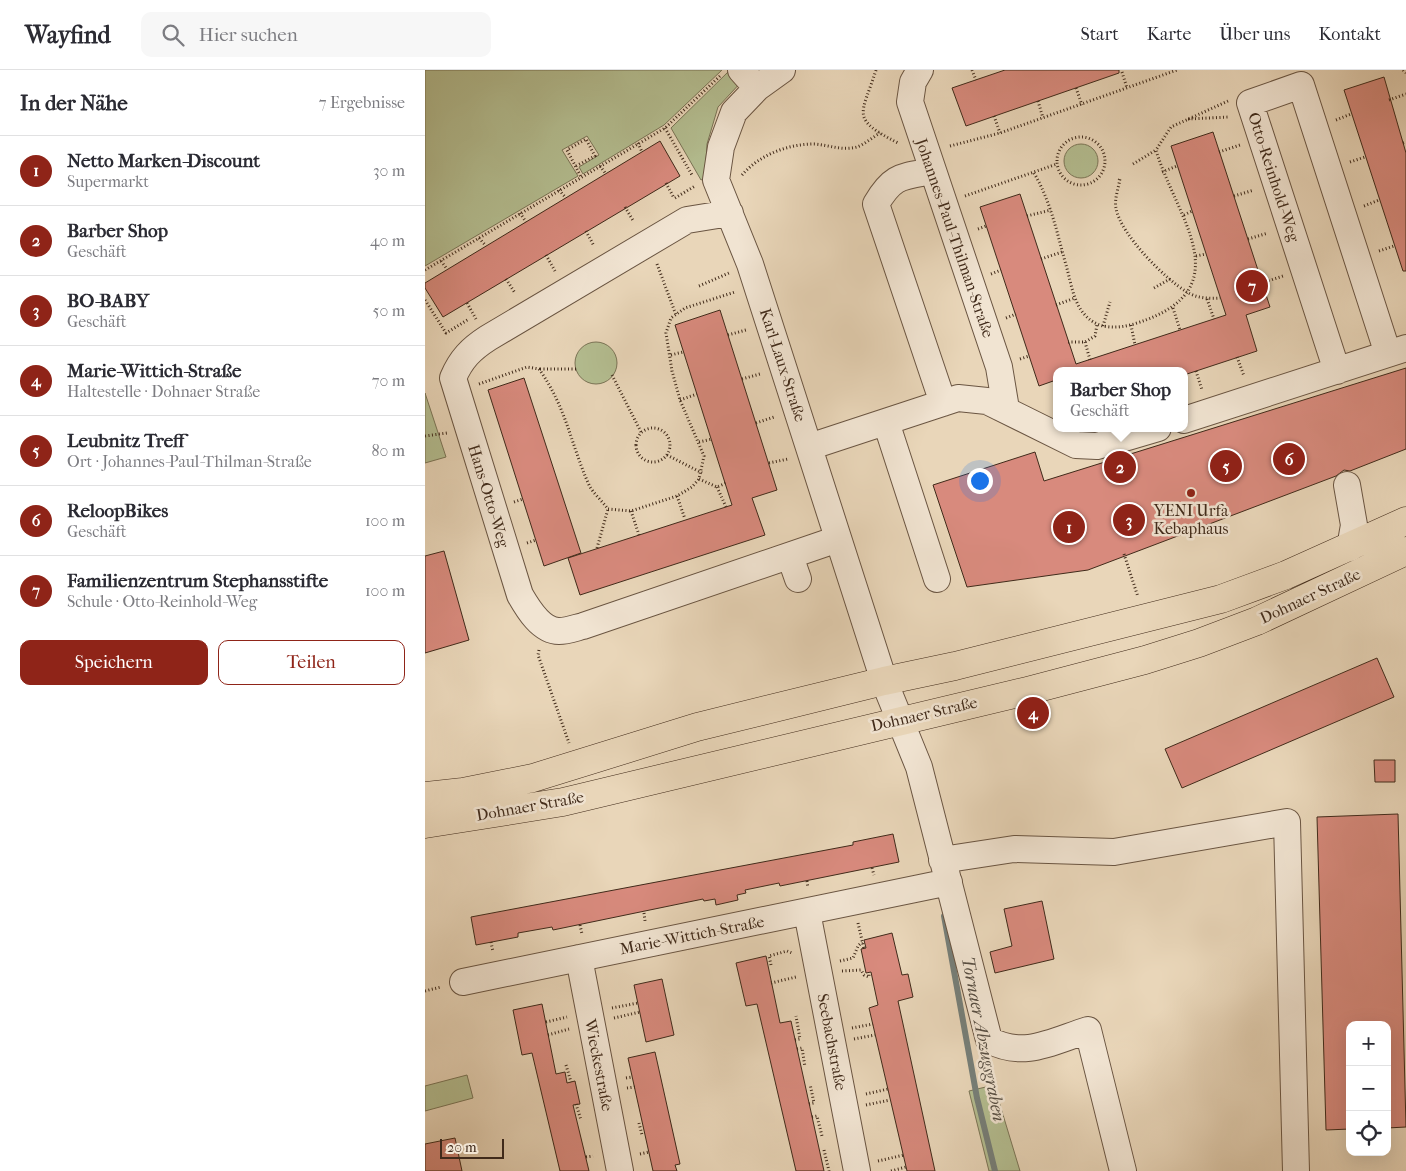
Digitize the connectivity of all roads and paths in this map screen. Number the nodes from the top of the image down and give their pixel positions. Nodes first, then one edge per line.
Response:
1 (726, 70) edge
2 (781, 70) edge
3 (876, 70) edge
4 (920, 70) edge
5 (972, 70) edge
6 (1177, 70) edge
7 (1403, 70) edge
8 (1170, 71) edge
9 (1122, 72) dead end
10 (1406, 73) edge
11 (749, 79) edge
12 (976, 80) dead end
13 (1076, 88) dead end
14 (1127, 88) junction
15 (1406, 94) edge
16 (1389, 100) dead end
17 (1038, 101) dead end
18 (1082, 104) junction
19 (1252, 109) junction
20 (994, 116) dead end
21 (1043, 118) junction
22 (1185, 119) junction
23 (665, 128) junction
24 (880, 132) junction
25 (1000, 133) junction
26 (638, 143) junction
27 (955, 144) dead end
28 (901, 145) dead end
29 (1156, 150) junction
30 (642, 152) dead end
31 (1057, 164) junction
32 (1133, 164) dead end
33 (576, 166) junction
34 (600, 166) junction
35 (1177, 166) dead end
36 (933, 171) junction
37 (1162, 172) junction
38 (1034, 173) junction
39 (605, 174) dead end
40 (581, 177) junction
41 (1119, 180) dead end
42 (666, 183) dead end
43 (559, 190) junction
44 (717, 193) junction
45 (566, 198) dead end
46 (674, 198) junction
47 (666, 203) dead end
48 (943, 203) junction
49 (625, 207) dead end
50 (1051, 210) junction
51 (1192, 211) dead end
52 (520, 213) junction
53 (1184, 215) junction
54 (1027, 216) dead end
55 (642, 217) dead end
56 (526, 222) dead end
57 (634, 222) junction
58 (626, 226) dead end
59 (586, 231) dead end
60 (479, 238) junction
61 (602, 241) dead end
62 (486, 246) dead end
63 (594, 246) junction
64 (586, 250) dead end
65 (1063, 252) junction
66 (1206, 254) dead end
67 (1197, 256) junction
68 (1041, 259) dead end
69 (441, 261) junction
70 (562, 264) dead end
71 (425, 270) edge
72 (447, 270) dead end
73 (546, 274) dead end
74 (753, 275) junction
75 (662, 277) dead end
76 (506, 279) dead end
77 (1171, 279) junction
78 (699, 286) dead end
79 (523, 288) dead end
80 (1154, 288) dead end
81 (515, 293) junction
82 (1187, 293) junction
83 (507, 298) dead end
84 (1075, 298) junction
85 (1220, 298) dead end
86 (1207, 299) junction
87 (425, 300) edge
88 (1110, 302) dead end
89 (1056, 305) dead end
90 (1173, 308) junction
91 (483, 312) dead end
92 (1015, 314) dead end
93 (676, 315) junction
94 (1005, 318) dead end
95 (1214, 319) dead end
96 (1097, 325) junction
97 (1103, 326) junction
98 (1131, 326) junction
99 (1180, 330) dead end
100 (1068, 342) dead end
101 (1085, 342) junction
102 (1135, 344) dead end
103 (1397, 351) edge
104 (683, 352) dead end
105 (671, 355) junction
106 (1029, 356) dead end
107 (1237, 357) dead end
108 (1021, 359) dead end
109 (1090, 360) dead end
110 (539, 369) junction
111 (576, 369) dead end
112 (1196, 371) dead end
113 (1337, 371) junction
114 (1243, 373) dead end
115 (613, 375) dead end
116 (476, 385) dead end
117 (1202, 389) dead end
118 (697, 394) dead end
119 (680, 400) junction
120 (943, 403) junction
121 (1006, 408) junction
122 (769, 418) dead end
123 (1188, 419) edge
124 (886, 422) junction
125 (756, 423) dead end
126 (641, 432) junction
127 (1144, 432) edge
128 (711, 439) dead end
129 (699, 442) junction
130 (800, 453) junction
131 (667, 455) junction
132 (769, 463) dead end
133 (702, 473) junction
134 (699, 479) junction
135 (726, 483) dead end
136 (1347, 485) dead end
137 (717, 487) junction
138 (677, 496) junction
139 (726, 507) dead end
140 (608, 509) junction
141 (631, 511) junction
142 (685, 519) dead end
143 (1406, 521) edge
144 (639, 535) dead end
145 (839, 539) junction
146 (597, 548) dead end
147 (1350, 548) junction
148 (1406, 551) edge
149 (1124, 554) dead end
150 (937, 579) dead end
151 (1144, 617) junction
152 (542, 624) junction
153 (884, 681) junction
154 (900, 720) junction
155 (578, 763) junction
156 (425, 796) edge
157 (425, 824) edge
158 (946, 871) junction
159 (807, 912) junction
160 (862, 942) dead end
161 (579, 958) junction
162 (771, 965) dead end
163 (817, 966) junction
164 (869, 973) dead end
165 (463, 982) dead end
166 (796, 1016) dead end
167 (795, 1040) dead end
168 (797, 1049) dead end
169 (566, 1065) dead end
170 (805, 1067) dead end
171 (571, 1082) dead end
172 (810, 1084) dead end
173 (576, 1104) dead end
174 (809, 1104) dead end
175 (812, 1117) dead end
176 (581, 1120) dead end
177 (639, 1123) dead end
178 (642, 1135) dead end
179 (822, 1136) dead end
180 (824, 1150) dead end
181 (906, 1167) dead end
182 (620, 1171) edge
183 (829, 1171) edge
184 (857, 1171) edge
185 (891, 1171) edge
186 (1123, 1171) edge
187 (1296, 1171) edge

1 - 23 path
2 - 11 street, Karl-Laux-Straße
3 - 24 path
4 - 36 street, Johannes-Paul-Thilman-Straße
5 - 12 path
6 - 8 path
7 - 10 path
8 - 14 path
9 - 14 path
11 - 44 street, Karl-Laux-Straße
13 - 18 path
14 - 18 path
15 - 16 path
17 - 21 path
18 - 21 path
19 - 22 path
19 - 22 path
19 - 103 street, Otto-Reinhold-Weg
19 - 113 street, Otto-Reinhold-Weg
20 - 25 path
21 - 25 path
22 - 29 path
23 - 26 path
23 - 44 path
24 - 28 path
24 - 44 path
25 - 27 path
26 - 30 path
26 - 34 path
29 - 32 path
29 - 37 path
31 - 31 path
31 - 38 path
33 - 33 path
33 - 40 path
34 - 39 path
34 - 40 path
35 - 37 path
36 - 48 street, Johannes-Paul-Thilman-Straße
36 - 120 street
37 - 53 path
38 - 48 path
38 - 50 path
40 - 43 path
41 - 77 path
42 - 46 path
43 - 45 path
43 - 52 path
44 - 46 path
44 - 74 street, Karl-Laux-Straße
44 - 152 street, Hans-Otto-Weg
46 - 47 path
48 - 121 street, Johannes-Paul-Thilman-Straße
49 - 57 path
50 - 54 path
50 - 65 path
51 - 53 path
52 - 56 path
52 - 60 path
53 - 67 path
55 - 57 path
57 - 58 path
59 - 63 path
60 - 62 path
60 - 69 path
61 - 63 path
63 - 64 path
65 - 68 path
65 - 84 path
66 - 67 path
67 - 82 path
69 - 71 path
69 - 72 path
70 - 73 path
74 - 78 path
74 - 93 path
74 - 130 street, Karl-Laux-Straße
75 - 93 path
76 - 81 path
77 - 80 path
77 - 82 path
79 - 81 path
81 - 83 path
82 - 86 path
82 - 90 path
84 - 89 path
84 - 96 path
85 - 86 path
86 - 95 path
87 - 91 path
88 - 97 path
90 - 98 path
90 - 99 path
92 - 94 path
93 - 105 path
96 - 97 path
96 - 101 path
97 - 98 path
98 - 102 path
100 - 101 path
101 - 109 path
103 - 113 street
104 - 105 path
105 - 119 path
106 - 108 path
107 - 114 path
110 - 111 path
110 - 116 path
110 - 140 path
112 - 117 path
113 - 123 street
115 - 126 path
118 - 119 path
119 - 129 path
120 - 121 street
120 - 124 street
121 - 127 street
122 - 125 path
124 - 130 street
124 - 150 street
126 - 131 path
126 - 131 path
128 - 129 path
129 - 133 path
130 - 132 path
130 - 145 street, Karl-Laux-Straße
131 - 133 path
133 - 134 path
134 - 137 path
134 - 138 path
135 - 137 path
136 - 147 street
137 - 139 path
138 - 141 path
138 - 142 path
140 - 141 path
140 - 146 path
141 - 144 path
143 - 147 main road, Dohnaer Straße
145 - 152 street
145 - 153 street, Karl-Laux-Straße
147 - 151 main road, Dohnaer Straße
148 - 154 main road, Dohnaer Straße
149 - 151 path
151 - 153 main road, Dohnaer Straße
152 - 155 path
153 - 154 street
153 - 155 main road, Dohnaer Straße
154 - 157 main road, Dohnaer Straße
154 - 158 street
155 - 156 main road, Dohnaer Straße
158 - 159 street, Marie-Wittich-Straße
158 - 186 street
158 - 187 street, Marie-Wittich-Straße
159 - 161 street, Marie-Wittich-Straße
159 - 163 street, Seebachstraße
160 - 163 path
161 - 165 street, Marie-Wittich-Straße
161 - 182 street, Wieckestraße
162 - 163 path
163 - 164 path
163 - 184 street, Seebachstraße
166 - 167 path
168 - 170 path
169 - 171 path
172 - 174 path
173 - 176 path
175 - 179 path
177 - 178 path
180 - 183 path
181 - 185 path

